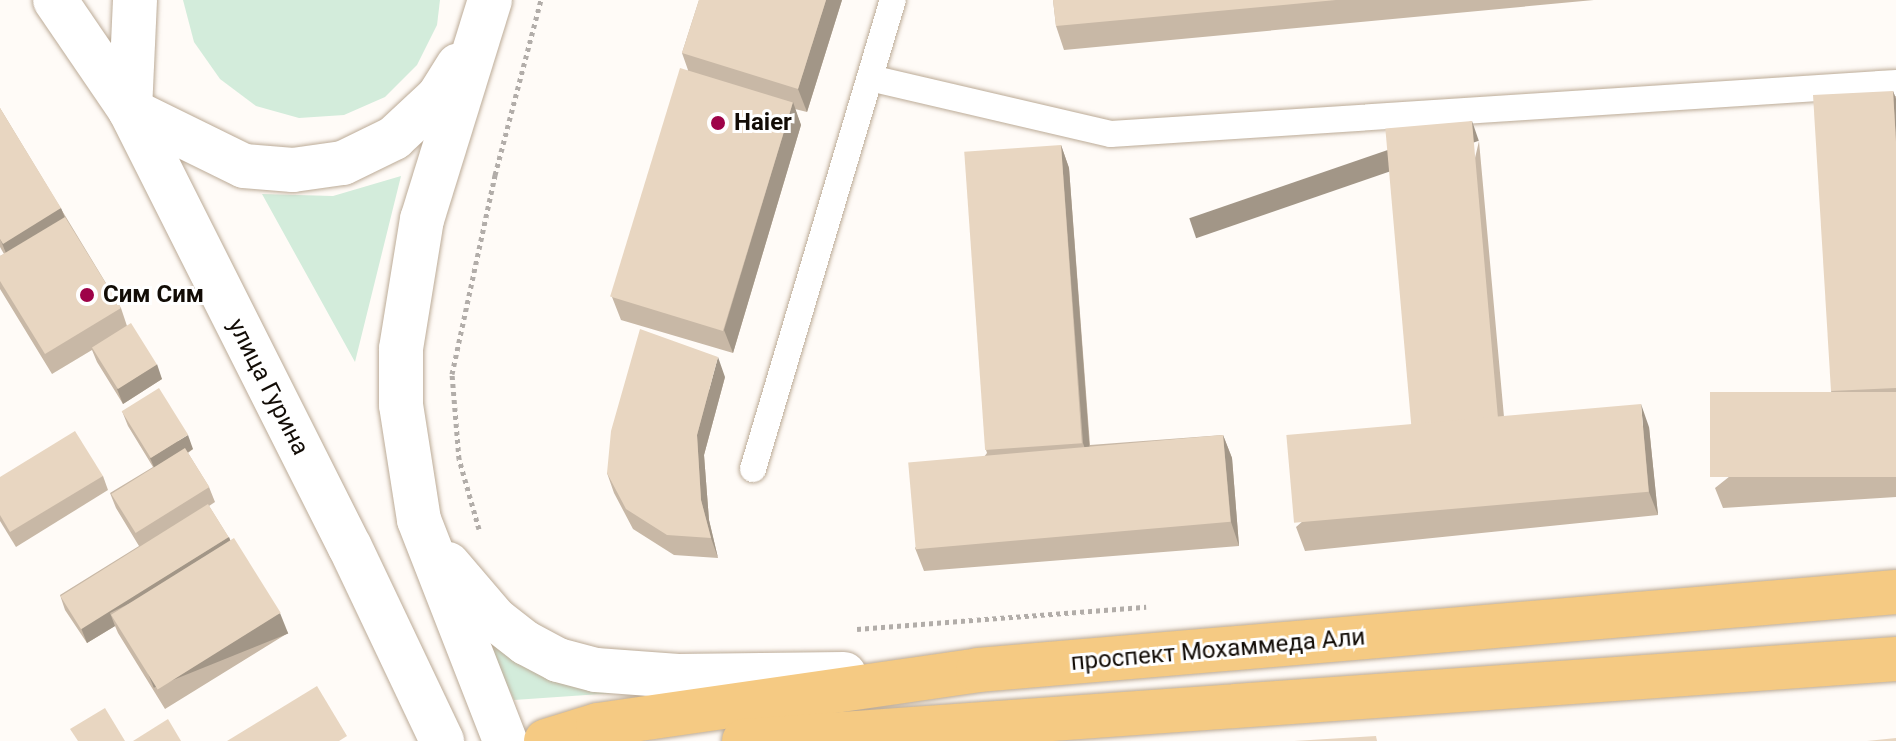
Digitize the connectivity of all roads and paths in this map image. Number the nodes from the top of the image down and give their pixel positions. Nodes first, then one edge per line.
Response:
1 (55, 0) edge
2 (135, 0) edge
3 (541, 0) edge
4 (893, 0) edge
5 (483, 11) edge
6 (870, 78) junction
7 (1896, 83) edge
8 (130, 110) junction
9 (753, 469) dead end
10 (419, 520) junction
11 (486, 543) dead end
12 (1896, 592) edge
13 (1156, 606) dead end
14 (841, 630) dead end
15 (1896, 659) edge
16 (978, 670) junction
17 (442, 741) edge
18 (505, 741) edge
19 (546, 741) edge
20 (744, 741) edge

1 - 8 main road, улица Гурина
2 - 8 main road
3 - 11 path
4 - 6 lane
5 - 8 main road
5 - 10 main road
6 - 7 lane
6 - 9 lane
8 - 17 main road, улица Гурина
10 - 16 main road
10 - 18 main road
12 - 16 main road, проспект Мохаммеда Али
13 - 14 path
15 - 20 main road
16 - 19 main road, проспект Мохаммеда Али

